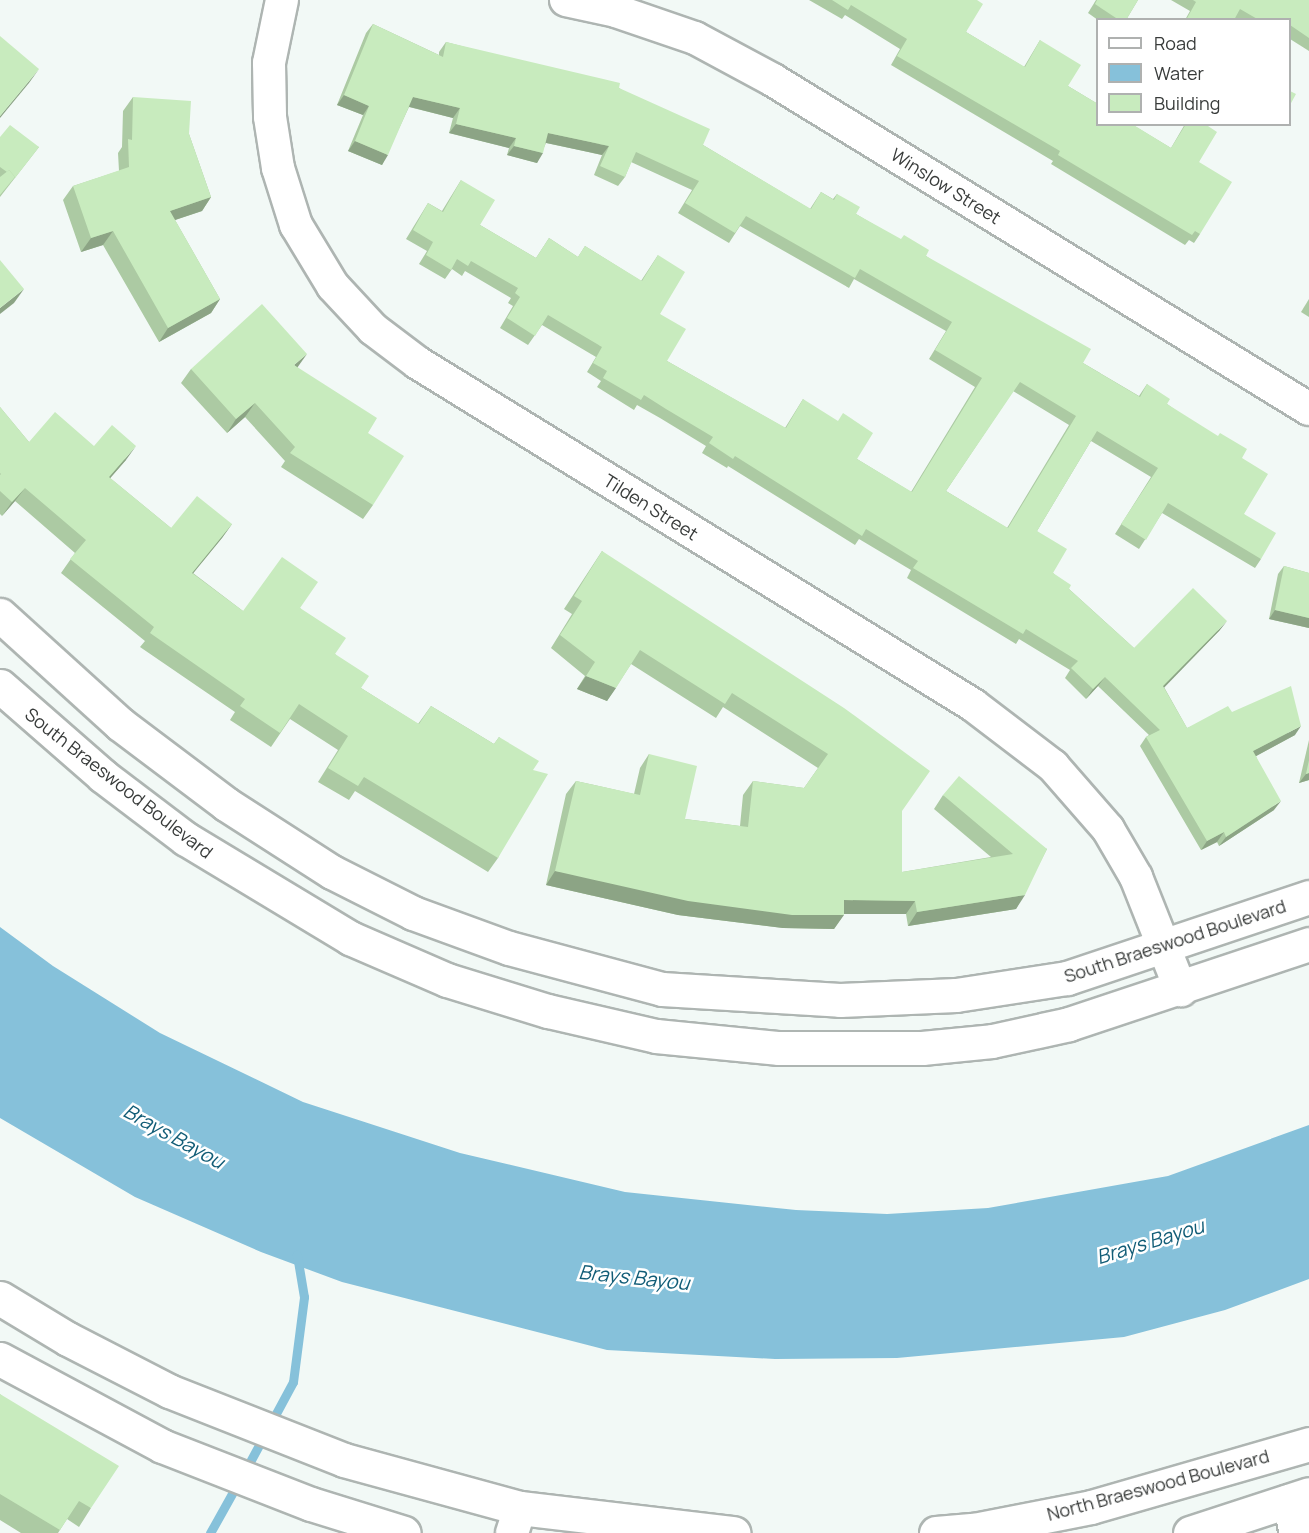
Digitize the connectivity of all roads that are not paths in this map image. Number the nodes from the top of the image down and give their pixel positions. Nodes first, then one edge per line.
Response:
1 (282, 0) edge
2 (566, 0) edge
3 (1309, 409) edge
4 (0, 615) edge
5 (0, 686) edge
6 (1309, 897) edge
7 (1162, 945) junction
8 (1308, 945) edge
9 (1181, 990) junction
10 (0, 1298) edge
11 (0, 1359) edge
12 (1307, 1437) edge
13 (1299, 1498) edge
14 (516, 1520) edge
15 (404, 1533) edge
16 (734, 1533) edge
17 (936, 1533) edge
18 (1190, 1533) edge
19 (1267, 1533) edge
20 (1296, 1533) edge

1 - 7 street, Tilden Street
2 - 3 street, Winslow Street
4 - 7 main road, South Braeswood Boulevard
5 - 9 main road, South Braeswood Boulevard
6 - 7 main road, South Braeswood Boulevard
7 - 9 street, Tilden Street
8 - 9 main road, South Braeswood Boulevard
10 - 14 main road
11 - 15 main road
12 - 13 main road
12 - 17 main road, North Braeswood Boulevard
13 - 18 main road
13 - 19 main road
13 - 20 main road
14 - 16 main road

